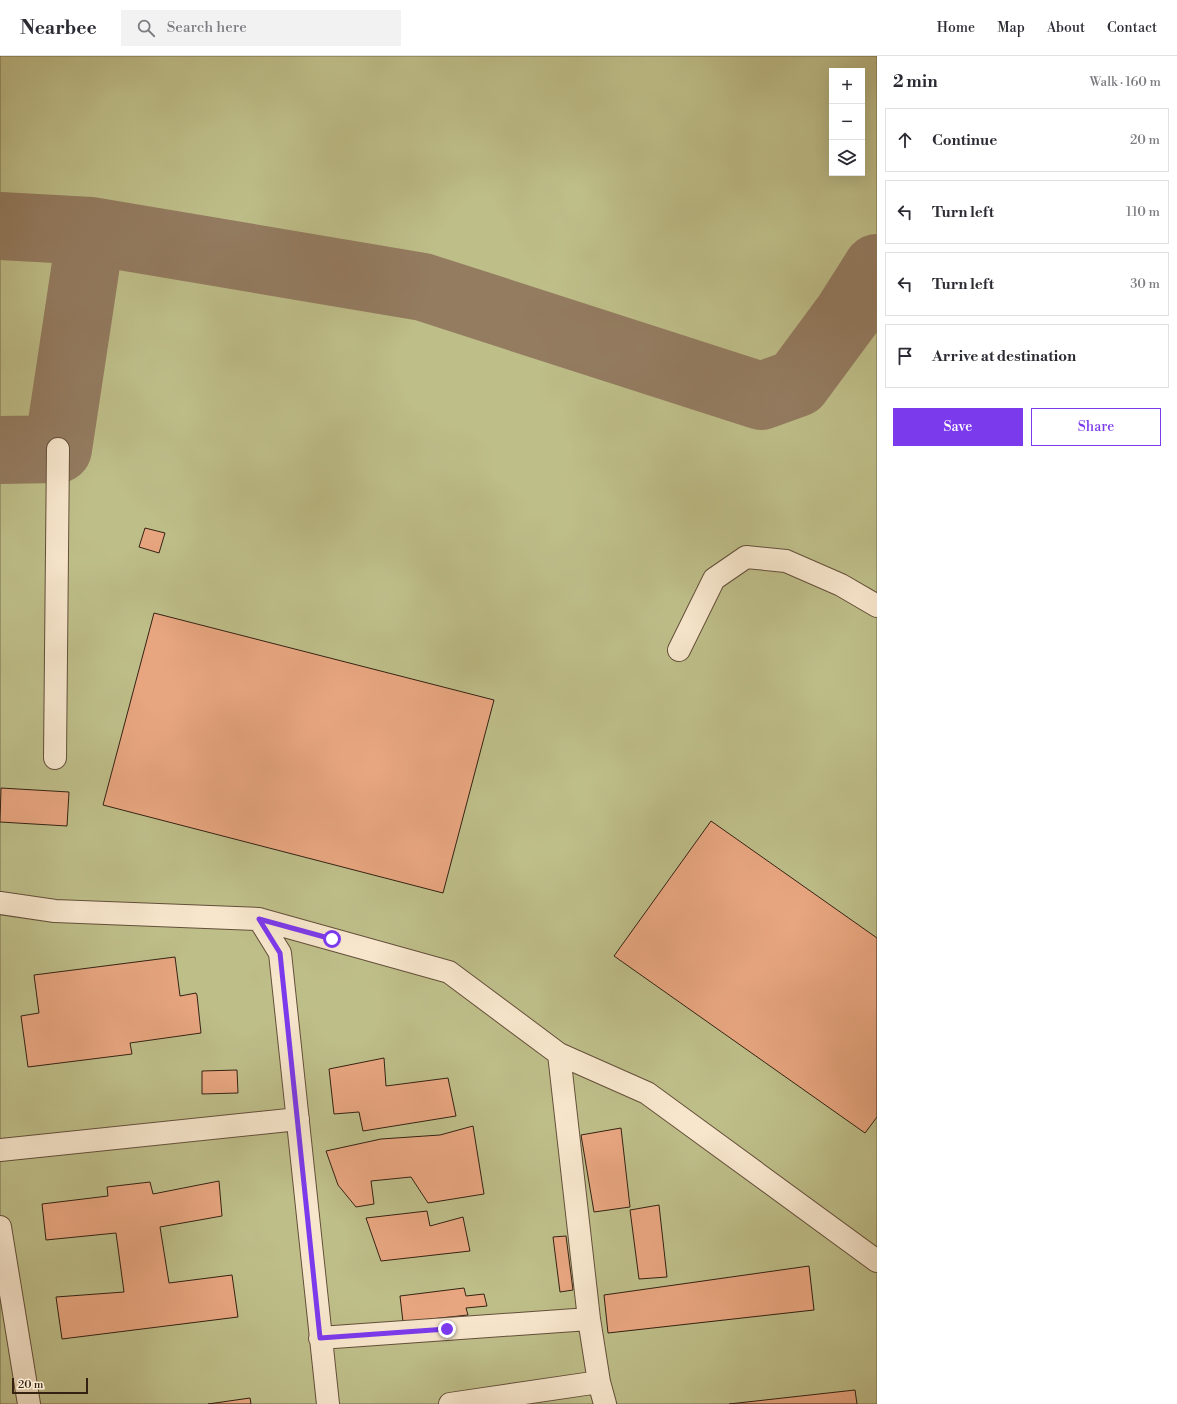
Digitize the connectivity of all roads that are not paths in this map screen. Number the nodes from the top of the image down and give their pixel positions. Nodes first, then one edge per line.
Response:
1 (58, 450) dead end
2 (877, 606) edge
3 (679, 650) dead end
4 (55, 758) dead end
5 (0, 903) edge
6 (259, 919) junction
7 (559, 1054) junction
8 (298, 1119) junction
9 (0, 1150) edge
10 (0, 1228) edge
11 (877, 1261) edge
12 (589, 1319) junction
13 (320, 1338) junction
14 (599, 1382) junction
15 (29, 1404) edge
16 (328, 1404) edge
17 (450, 1404) edge
18 (605, 1404) edge

1 - 4 street
2 - 3 street
5 - 6 street
6 - 7 street
6 - 8 street
7 - 11 street
7 - 12 street
8 - 9 street
8 - 13 street
10 - 15 street
12 - 13 street
12 - 14 street
13 - 16 street
14 - 17 street
14 - 18 street

